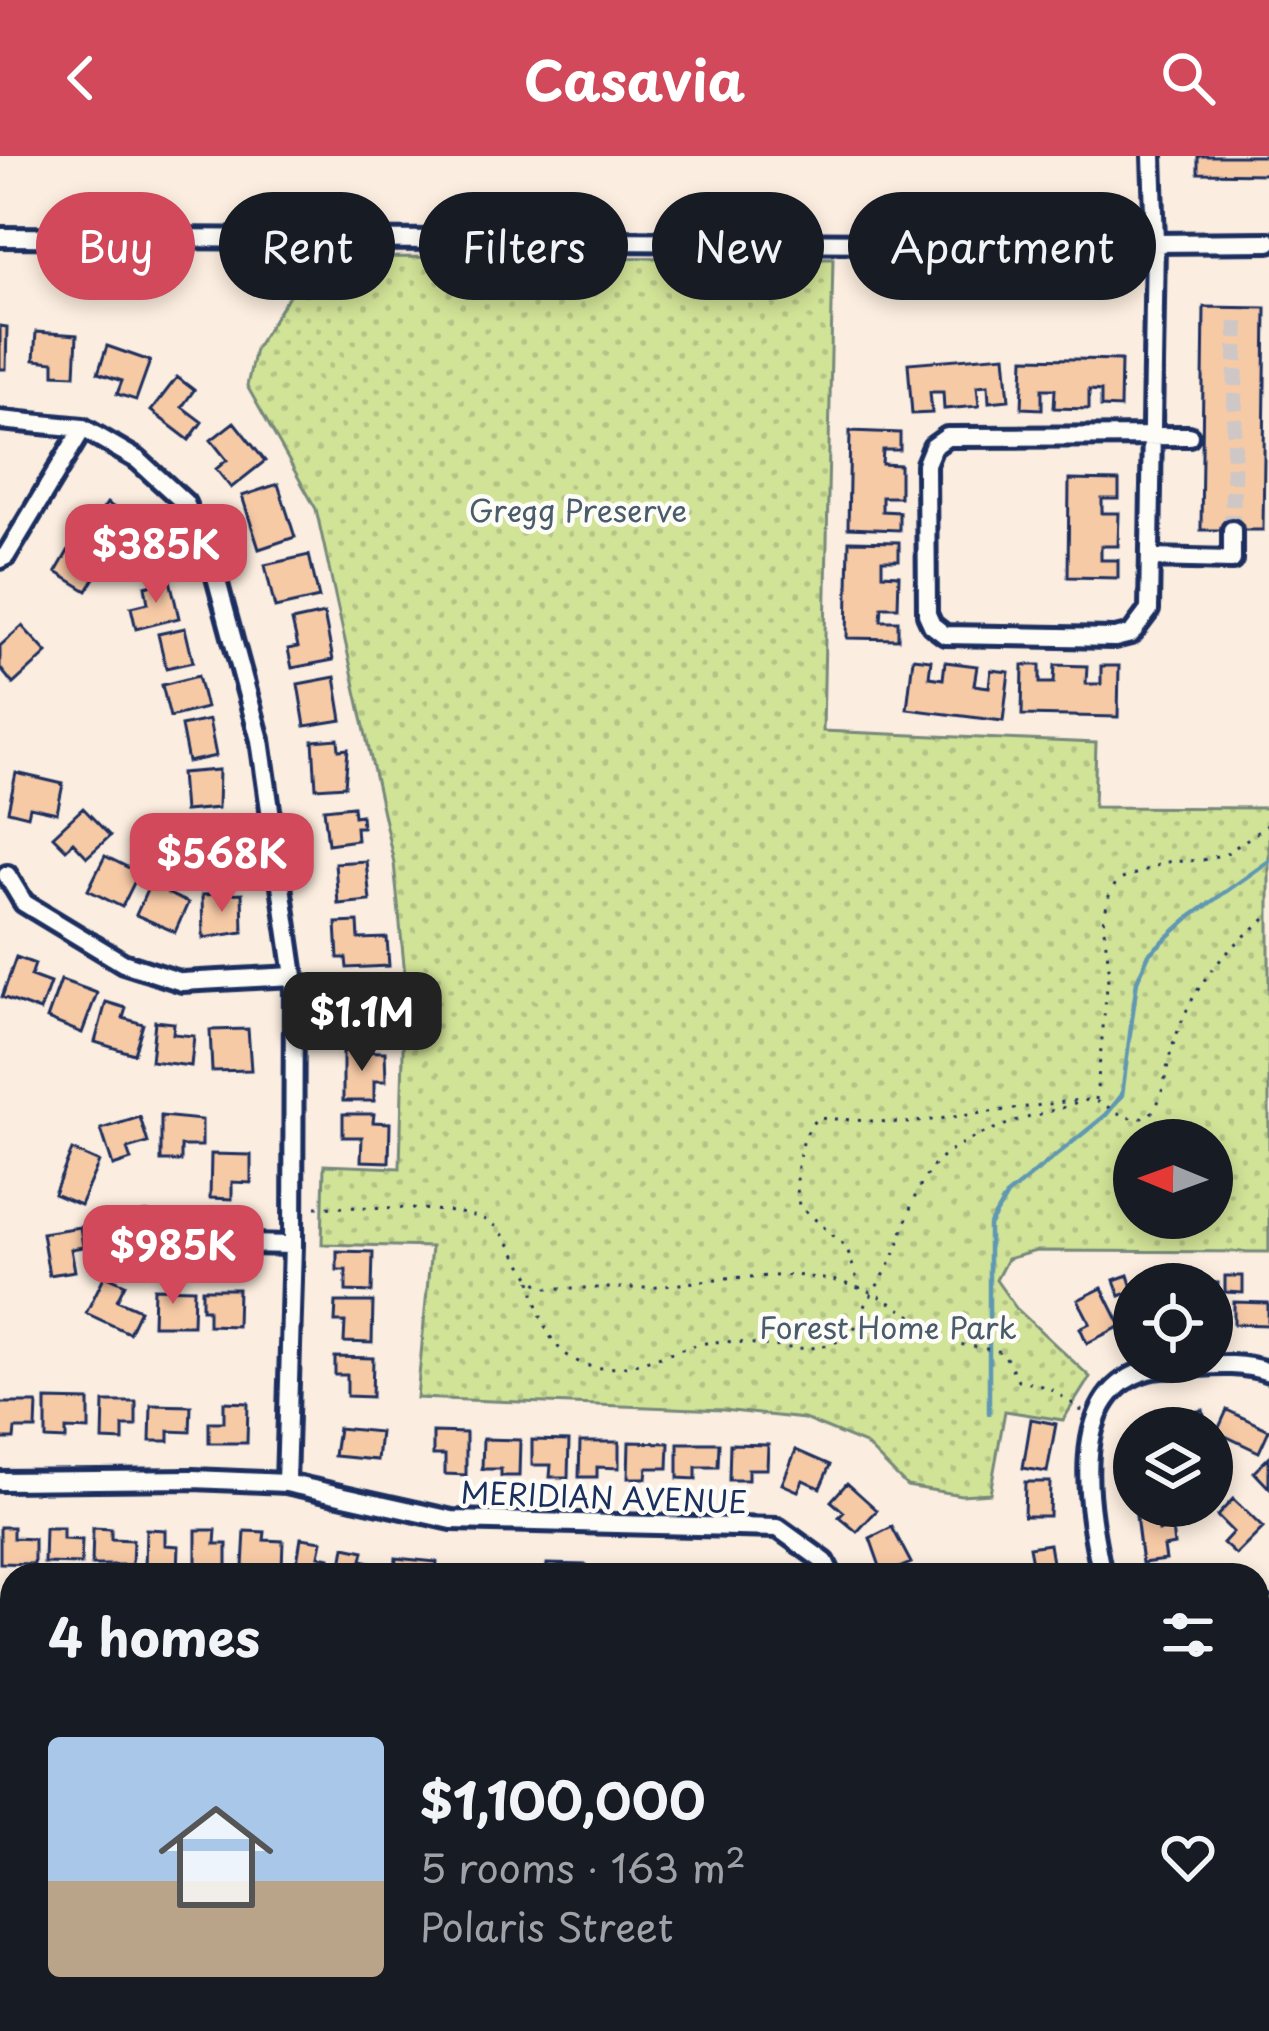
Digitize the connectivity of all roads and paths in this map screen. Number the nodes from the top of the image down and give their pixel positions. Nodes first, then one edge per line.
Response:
1 (1152, 156) edge
2 (1153, 192) edge
3 (0, 237) edge
4 (1156, 242) edge
5 (1269, 242) edge
6 (848, 243) edge
7 (1154, 300) edge
8 (0, 420) edge
9 (83, 428) junction
10 (1189, 436) dead end
11 (1152, 437) junction
12 (1232, 530) tunnel mouth
13 (1150, 558) junction
14 (0, 559) edge
15 (1269, 824) edge
16 (7, 875) dead end
17 (1269, 916) edge
18 (294, 976) junction
19 (1087, 1100) junction
20 (1096, 1100) junction
21 (316, 1207) dead end
22 (146, 1224) dead end
23 (293, 1245) junction
24 (531, 1280) junction
25 (860, 1288) junction
26 (874, 1293) junction
27 (1269, 1372) edge
28 (1078, 1429) dead end
29 (0, 1481) edge
30 (286, 1483) junction
31 (825, 1563) edge
32 (1099, 1563) edge

1 - 2 street
3 - 6 street
4 - 5 street
7 - 11 street
8 - 9 street
9 - 14 street
9 - 18 street
10 - 11 street
11 - 13 street
11 - 13 street
12 - 13 street
15 - 20 path
16 - 18 street
17 - 20 path
18 - 23 street
19 - 20 path
19 - 25 path
19 - 26 path
21 - 24 path
22 - 23 street
23 - 30 street
24 - 25 path
24 - 26 path
25 - 26 path
26 - 28 path
27 - 32 street
29 - 30 street, MERIDIAN AVENUE
30 - 31 street, MERIDIAN AVENUE

